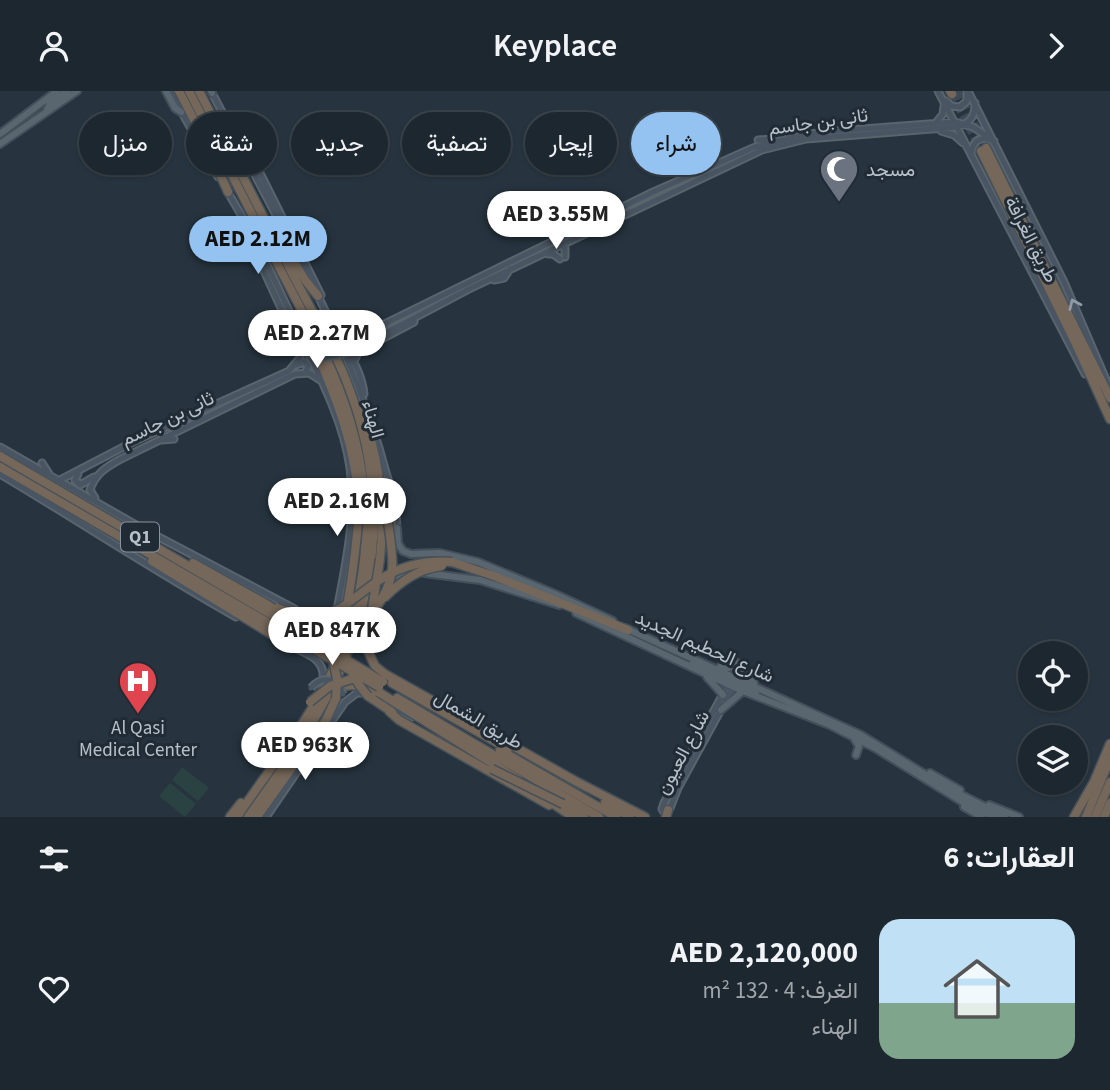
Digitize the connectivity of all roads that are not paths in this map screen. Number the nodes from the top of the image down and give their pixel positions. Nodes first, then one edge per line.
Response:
1 (57, 91) edge
2 (67, 91) edge
3 (77, 91) edge
4 (168, 91) edge
5 (179, 91) edge
6 (189, 91) edge
7 (199, 91) edge
8 (967, 91) edge
9 (211, 92) edge
10 (939, 92) edge
11 (975, 103) junction
12 (47, 111) junction
13 (181, 112) joint
14 (222, 112) edge
15 (967, 124) junction
16 (956, 125) junction
17 (935, 127) junction
18 (0, 132) edge
19 (758, 140) dead end
20 (776, 141) junction
21 (994, 141) junction
22 (0, 144) edge
23 (984, 149) tunnel mouth
24 (762, 150) junction
25 (969, 152) junction
26 (753, 157) dead end
27 (721, 162) edge
28 (255, 175) edge
29 (261, 175) edge
30 (690, 175) edge
31 (228, 192) junction
32 (635, 200) junction
33 (591, 226) junction
34 (270, 228) junction
35 (567, 243) junction
36 (258, 247) junction
37 (540, 247) junction
38 (555, 249) junction
39 (536, 258) junction
40 (505, 260) dead end
41 (516, 263) junction
42 (492, 267) dead end
43 (489, 274) junction
44 (318, 296) junction
45 (306, 320) junction
46 (340, 336) junction
47 (354, 339) junction
48 (305, 345) junction
49 (360, 348) junction
50 (354, 361) junction
51 (295, 365) junction
52 (305, 373) junction
53 (345, 379) junction
54 (323, 382) junction
55 (1110, 389) edge
56 (255, 392) junction
57 (1106, 399) edge
58 (251, 400) dead end
59 (364, 401) junction
60 (1110, 419) edge
61 (174, 439) dead end
62 (159, 440) junction
63 (0, 447) edge
64 (17, 450) dead end
65 (4, 454) edge
66 (96, 462) junction
67 (43, 463) dead end
68 (0, 467) edge
69 (0, 474) edge
70 (98, 474) junction
71 (50, 477) junction
72 (58, 481) junction
73 (381, 486) junction
74 (393, 495) junction
75 (355, 498) junction
76 (62, 502) junction
77 (101, 504) junction
78 (397, 528) junction
79 (135, 551) junction
80 (165, 551) junction
81 (411, 554) junction
82 (452, 564) junction
83 (159, 572) junction
84 (417, 573) junction
85 (229, 574) junction
86 (388, 577) junction
87 (362, 596) junction
88 (339, 603) junction
89 (559, 605) junction
90 (378, 606) junction
91 (272, 607) junction
92 (277, 622) junction
93 (628, 630) junction
94 (310, 655) junction
95 (673, 657) junction
96 (342, 659) junction
97 (707, 665) junction
98 (700, 672) junction
99 (385, 681) junction
100 (733, 681) junction
101 (311, 688) dead end
102 (764, 690) junction
103 (743, 691) junction
104 (723, 695) junction
105 (339, 696) junction
106 (779, 697) junction
107 (340, 708) junction
108 (721, 710) junction
109 (389, 711) junction
110 (830, 725) junction
111 (434, 727) junction
112 (1110, 744) edge
113 (886, 748) junction
114 (856, 755) dead end
115 (1110, 759) edge
116 (277, 760) junction
117 (297, 761) junction
118 (911, 771) junction
119 (512, 775) junction
120 (1110, 782) edge
121 (1110, 803) edge
122 (562, 806) junction
123 (629, 812) edge
124 (667, 814) edge
125 (252, 816) edge
126 (230, 817) edge
127 (237, 817) edge
128 (265, 817) edge
129 (566, 817) edge
130 (573, 817) edge
131 (584, 817) edge
132 (600, 817) edge
133 (616, 817) edge
134 (644, 817) edge
135 (982, 817) edge
136 (1001, 817) edge
137 (1019, 817) edge
138 (1075, 817) edge
139 (1086, 817) edge
140 (1095, 817) edge
141 (1104, 817) edge

1 - 18 main road
2 - 12 main road
3 - 12 main road
4 - 13 main road
5 - 31 highway
6 - 45 highway, الهناء
7 - 34 highway, الهناء
8 - 10 main road
8 - 11 main road, طريق الغرافة
9 - 14 main road, الهناء
10 - 16 main road, طريق الغرافة
10 - 17 main road
11 - 15 main road
11 - 21 main road, طريق الغرافة
12 - 22 main road
13 - 31 main road, الهناء
15 - 16 main road, ثانى بن جاسم
15 - 21 main road
16 - 17 main road, ثانى بن جاسم
16 - 25 main road, طريق الغرافة
17 - 20 main road, ثانى بن جاسم
17 - 24 main road, ثانى بن جاسم
17 - 25 main road
19 - 20 main road
20 - 27 main road, ثانى بن جاسم
21 - 25 main road
55 -> 21 main road, طريق الغرافة
23 - 57 highway, طريق الغرافة
24 - 26 main road
24 - 35 main road, ثانى بن جاسم
25 - 57 main road, طريق الغرافة
28 - 44 main road, الهناء
29 - 46 main road
30 - 32 main road, ثانى بن جاسم
31 - 36 main road, الهناء
32 - 33 main road
32 - 37 main road, ثانى بن جاسم
33 - 35 main road
33 - 38 main road
34 - 44 highway
34 - 53 highway, الهناء
35 - 38 main road, ثانى بن جاسم
35 - 41 main road
36 - 48 main road, الهناء
36 - 49 main road, ثانى بن جاسم, bridge
37 - 39 main road
37 - 41 main road, ثانى بن جاسم
38 - 39 main road, ثانى بن جاسم
39 - 41 main road, ثانى بن جاسم
40 - 41 main road
41 - 43 main road, ثانى بن جاسم
41 - 49 main road, ثانى بن جاسم
42 - 43 main road
43 - 47 main road, ثانى بن جاسم
44 - 59 main road, الهناء
45 - 75 highway
45 - 87 highway, الهناء
46 - 47 main road
46 - 50 main road
47 - 49 main road
48 - 51 main road
48 - 54 main road, الهناء
49 - 50 main road
50 - 59 main road
51 - 52 main road
51 - 66 main road, ثانى بن جاسم
52 - 54 main road
52 - 56 main road, ثانى بن جاسم
53 - 73 highway
53 - 87 highway, الهناء
54 - 75 main road, الهناء
56 - 58 main road
56 - 62 main road, ثانى بن جاسم
57 - 60 highway, طريق الغرافة
59 - 74 main road, الهناء
61 - 62 main road
62 - 70 main road, ثانى بن جاسم
63 - 65 main road, طريق الشمال
64 - 65 main road
65 - 71 main road, طريق الشمال
65 - 80 highway, طريق الشمال / Q1
66 - 70 main road
66 - 72 main road, ثانى بن جاسم
67 - 71 main road
68 - 76 highway, طريق الشمال / Q1
69 - 83 main road
70 - 77 main road
71 - 72 main road, طريق الشمال
72 - 77 main road, طريق الشمال
73 - 90 highway, bridge
73 - 99 highway, bridge
74 - 78 main road, الهناء
74 - 87 highway
75 - 87 highway
75 - 88 main road, الهناء
75 - 109 highway, bridge
76 - 79 highway
76 - 92 highway, طريق الشمال / Q1
77 - 85 main road, طريق الشمال
78 - 81 main road
78 - 86 main road, الهناء
79 - 83 main road
79 - 90 highway, bridge
80 - 91 highway
80 - 92 highway, طريق الشمال / Q1
81 - 84 main road
81 - 93 main road, شارع الحطيم الجديد
82 - 89 highway
82 - 90 highway, bridge
82 - 91 highway, bridge
82 - 93 highway
83 - 94 main road
84 - 86 main road, شارع الحطيم الجديد
84 - 89 main road, شارع الحطيم الجديد
85 - 88 main road
85 - 94 main road
86 - 88 main road, الهناء, bridge
87 - 96 highway, الهناء
89 - 95 main road, شارع الحطيم الجديد
91 - 105 highway, bridge
92 - 99 highway, طريق الشمال / Q1, bridge
93 - 97 main road, شارع الحطيم الجديد
94 - 116 main road
95 - 98 main road, شارع الحطيم الجديد
95 - 100 main road
96 - 116 highway
96 - 125 highway
97 - 100 main road, شارع الحطيم الجديد
97 - 102 main road
98 - 100 main road, شارع الحطيم الجديد
98 - 104 main road
99 - 119 highway, طريق الشمال / Q1
99 - 123 highway
99 - 126 highway, bridge
99 - 133 highway, طريق الشمال / Q1
100 - 102 main road, شارع الحطيم الجديد
100 - 103 main road, شارع الحطيم الجديد
100 - 104 main road, شارع العيون
100 - 106 main road
100 - 108 main road, شارع العيون
101 - 105 main road, bridge
102 - 106 main road, شارع الحطيم الجديد
103 - 108 main road
103 - 110 main road, شارع الحطيم الجديد
104 - 124 main road, شارع العيون
105 - 107 main road
105 - 117 highway
106 - 113 main road, شارع الحطيم الجديد
107 - 111 main road
107 - 128 main road
108 - 124 main road, شارع العيون
109 - 119 highway, bridge
109 - 122 highway, bridge
110 - 114 main road
110 - 118 main road, شارع الحطيم الجديد
111 - 119 highway
111 - 125 highway
112 - 138 highway
113 - 136 main road, شارع الحطيم الجديد
113 - 137 main road
115 - 138 highway
115 - 139 highway
116 - 127 highway
117 - 125 highway
117 - 128 highway
118 - 135 main road
118 - 136 main road, شارع الحطيم الجديد
119 - 122 highway
119 - 129 highway
119 - 132 highway, طريق الشمال / Q1
120 - 140 highway
121 - 141 highway
122 - 130 highway
122 - 131 highway
123 - 134 highway

